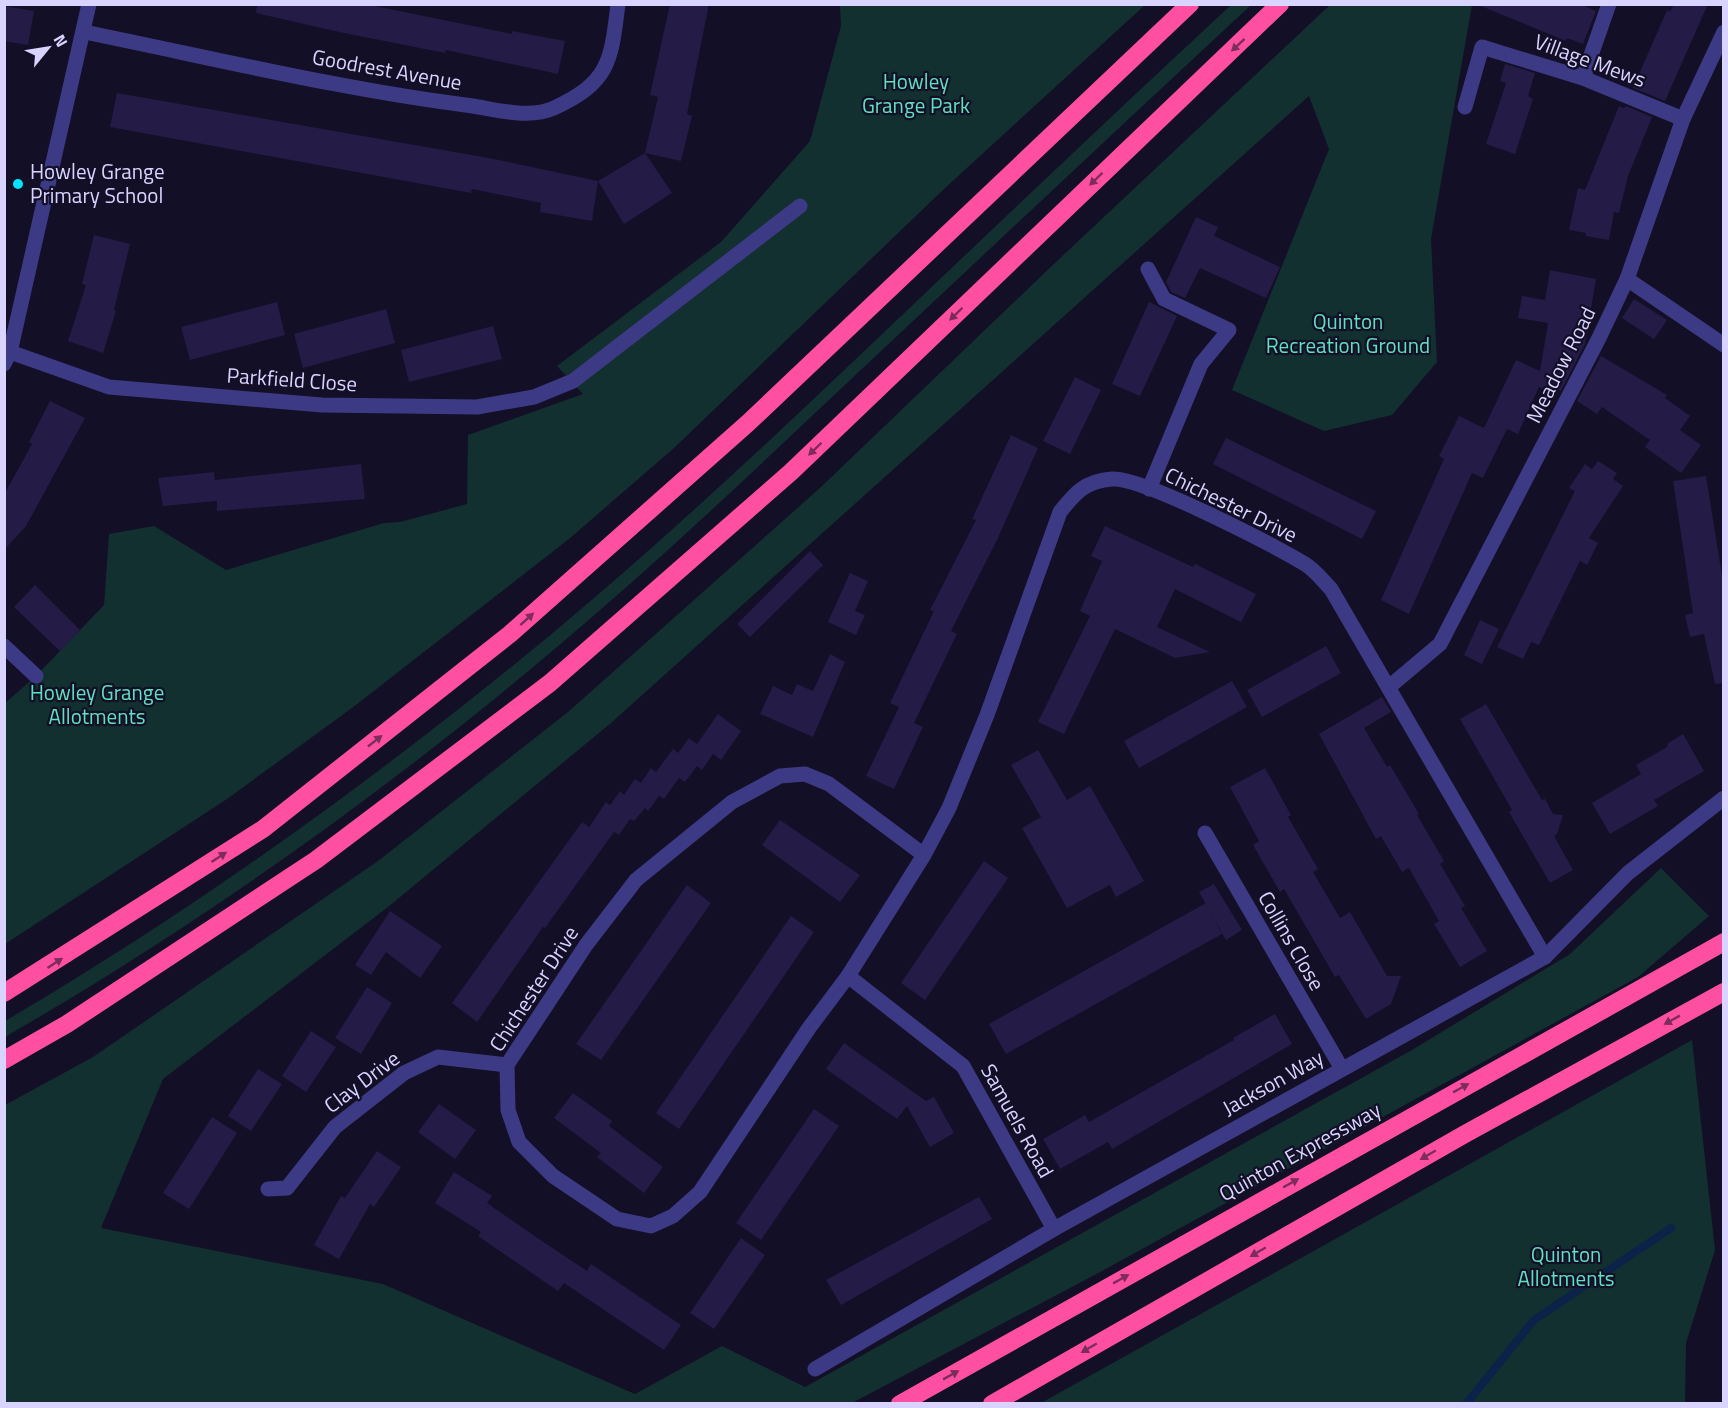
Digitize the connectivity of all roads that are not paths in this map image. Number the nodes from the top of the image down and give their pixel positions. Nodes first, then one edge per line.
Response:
1 (89, 4) edge
2 (618, 4) edge
3 (1190, 4) edge
4 (1280, 4) edge
5 (1609, 4) edge
6 (84, 32) junction
7 (1724, 32) edge
8 (1583, 78) junction
9 (1465, 107) dead end
10 (1683, 119) junction
11 (800, 206) dead end
12 (1148, 269) dead end
13 (1627, 279) junction
14 (1724, 345) edge
15 (7, 358) edge
16 (1149, 489) junction
17 (4, 646) edge
18 (36, 676) dead end
19 (1389, 687) junction
20 (1724, 798) edge
21 (1205, 833) dead end
22 (924, 855) junction
23 (1724, 942) edge
24 (1545, 957) junction
25 (848, 976) junction
26 (1724, 992) edge
27 (4, 993) edge
28 (4, 1060) edge
29 (507, 1065) junction
30 (1342, 1069) junction
31 (268, 1189) dead end
32 (1054, 1229) junction
33 (815, 1369) dead end
34 (900, 1404) edge
35 (992, 1404) edge

1 - 6 street
2 - 6 street, Goodrest Avenue
27 -> 3 highway
4 -> 28 highway
5 - 8 street
6 - 15 street
7 - 10 street, Meadow Road
8 - 9 street, Village Mews
8 - 10 street, Village Mews
10 - 13 street, Meadow Road
11 - 15 street, Parkfield Close
12 - 16 street
13 - 14 street
13 - 19 street, Meadow Road
16 - 19 street, Chichester Drive
16 - 22 street, Chichester Drive
17 - 18 street
19 - 24 street, Chichester Drive
20 - 24 street, Jackson Way
21 - 30 street, Collins Close
22 - 25 street, Chichester Drive
22 - 29 street, Chichester Drive
34 -> 23 highway, Quinton Expressway
24 - 30 street, Jackson Way
25 - 29 street, Chichester Drive
25 - 32 street, Samuels Road
26 -> 35 highway
29 - 31 street, Clay Drive
30 - 32 street, Jackson Way
32 - 33 street, Jackson Way

